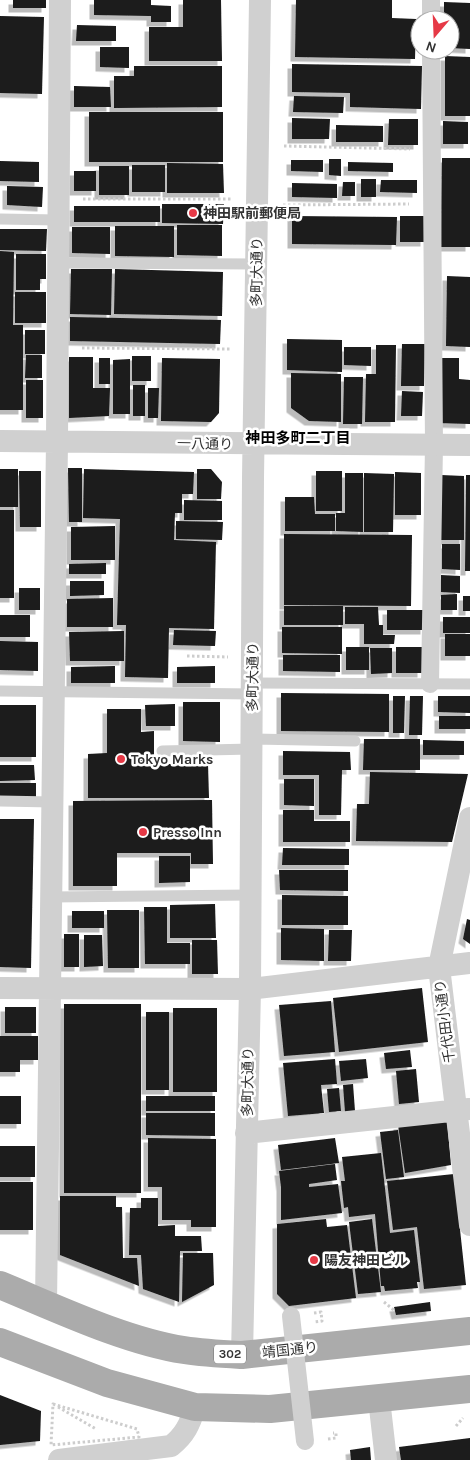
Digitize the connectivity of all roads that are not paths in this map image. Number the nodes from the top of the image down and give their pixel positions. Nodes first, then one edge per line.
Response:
1 (60, 0) edge
2 (260, 0) edge
3 (431, 60) edge
4 (58, 209) junction
5 (0, 219) edge
6 (58, 263) junction
7 (258, 264) junction
8 (57, 441) junction
9 (0, 442) edge
10 (254, 444) junction
11 (434, 445) junction
12 (470, 445) edge
13 (430, 684) junction
14 (470, 684) edge
15 (252, 688) junction
16 (0, 691) edge
17 (54, 692) junction
18 (355, 741) dead end
19 (252, 744) junction
20 (162, 751) dead end
21 (0, 801) edge
22 (53, 802) junction
23 (470, 818) edge
24 (250, 895) junction
25 (51, 897) junction
26 (470, 963) edge
27 (439, 967) junction
28 (0, 988) edge
29 (50, 988) junction
30 (250, 989) junction
31 (463, 1110) edge
32 (246, 1133) junction
33 (470, 1226) edge
34 (0, 1285) edge
35 (46, 1304) junction
36 (291, 1316) dead end
37 (470, 1331) edge
38 (0, 1342) edge
39 (242, 1355) junction
40 (470, 1389) edge
41 (378, 1399) junction
42 (195, 1407) junction
43 (305, 1441) dead end
44 (172, 1453) edge
45 (59, 1460) edge
46 (386, 1460) edge

1 - 4 street
2 - 7 street, 多町大通り
3 - 11 street
4 - 5 lane
4 - 6 street
6 - 7 lane
6 - 8 street
7 - 10 street, 多町大通り
8 - 9 street, 一八通り
8 - 10 street, 一八通り
8 - 17 street
10 - 11 street, 一八通り
10 - 15 street, 多町大通り
11 - 12 street, 一八通り
11 - 13 street
13 - 14 lane
13 - 15 lane
15 - 17 lane
15 - 19 street, 多町大通り
16 - 17 lane
17 - 22 street
18 - 19 lane
19 - 20 lane
19 - 24 street, 多町大通り
21 - 22 lane
22 - 25 street
23 - 27 street, 千代田小通り
24 - 25 lane
24 - 30 street, 多町大通り
25 - 29 street
26 - 27 street
27 - 30 street
27 - 31 street, 千代田小通り
28 - 29 street
29 - 30 street
29 - 35 street
30 - 32 street, 多町大通り
31 - 32 street
31 - 33 street, 千代田小通り
32 - 39 street, 多町大通り
34 - 35 main road, 靖国通り / 302
35 - 39 main road, 靖国通り / 302
36 - 43 street, bridge
37 - 39 main road, 靖国通り / 302
38 - 42 main road
40 - 41 main road
41 - 42 main road
41 - 46 street
42 - 44 street
44 - 45 street

